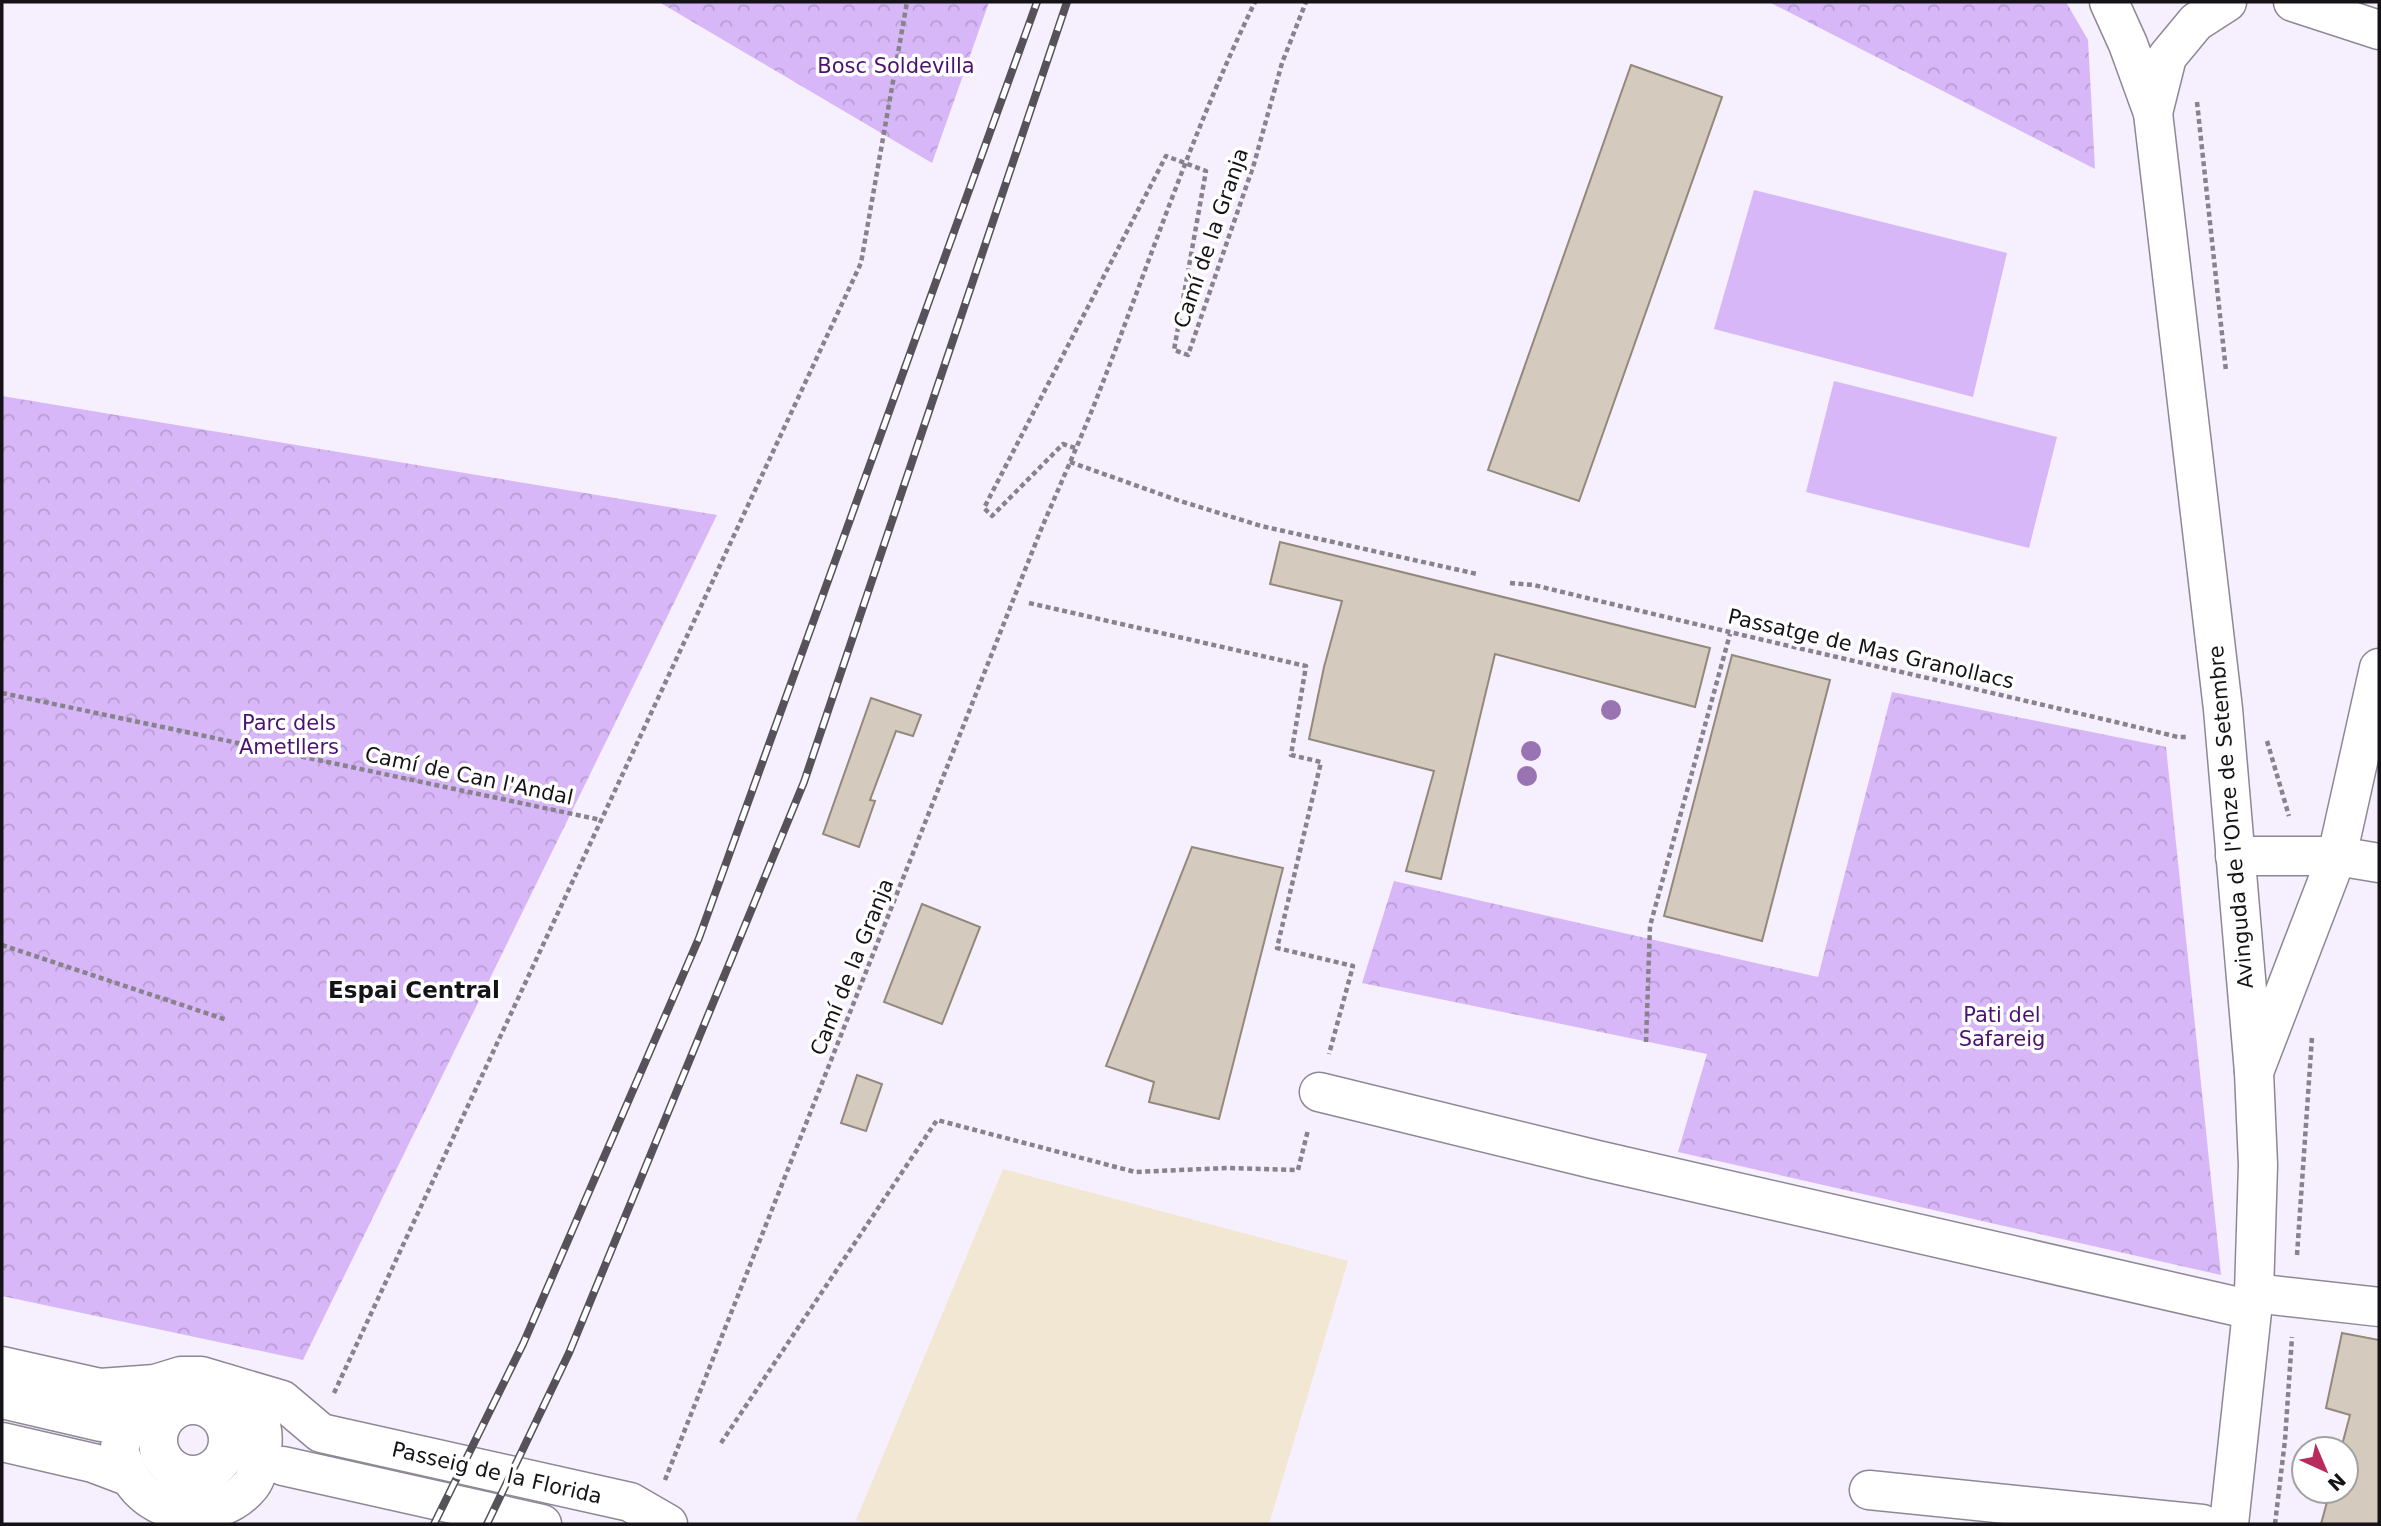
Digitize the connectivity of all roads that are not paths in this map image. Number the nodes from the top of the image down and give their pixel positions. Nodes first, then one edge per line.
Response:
1 (2109, 2) edge
2 (2176, 2) edge
3 (2227, 2) edge
4 (2293, 2) edge
5 (2379, 30) edge
6 (2167, 57) junction
7 (2153, 113) junction
8 (2379, 668) edge
9 (2235, 856) junction
10 (2337, 856) junction
11 (2379, 863) edge
12 (2254, 1072) junction
13 (1319, 1092) road end
14 (2253, 1301) junction
15 (2379, 1307) edge
16 (2, 1366) edge
17 (223, 1382) junction
18 (155, 1384) junction
19 (2, 1399) edge
20 (325, 1419) junction
21 (102, 1422) dead end
22 (151, 1434) dead end
23 (2, 1442) edge
24 (253, 1453) junction
25 (130, 1478) junction
26 (1868, 1490) dead end
27 (664, 1508) edge
28 (542, 1524) edge
29 (2202, 1524) edge
30 (2229, 1524) edge

1 - 7 street
2 - 6 street
3 - 6 street
4 - 5 street
6 - 7 street
7 - 9 street, Avinguda de l'Onze de Setembre
8 - 10 street
9 - 10 street
9 - 12 street, Avinguda de l'Onze de Setembre
10 - 11 street
10 - 12 street
12 - 14 street, Avinguda de l'Onze de Setembre
13 - 14 street
14 - 15 street
14 - 30 street, Avinguda de l'Onze de Setembre
16 - 18 street, Passeig de la Florida
17 - 18 street, Passeig de la Florida
17 - 20 street, Passeig de la Florida
17 - 24 street, Passeig de la Florida
18 - 25 street
19 - 21 street
20 - 24 street, Passeig de la Florida
20 - 27 street, Passeig de la Florida
22 - 24 street
23 - 25 street
24 - 25 street
24 - 28 street, Passeig de la Florida
26 - 29 street

